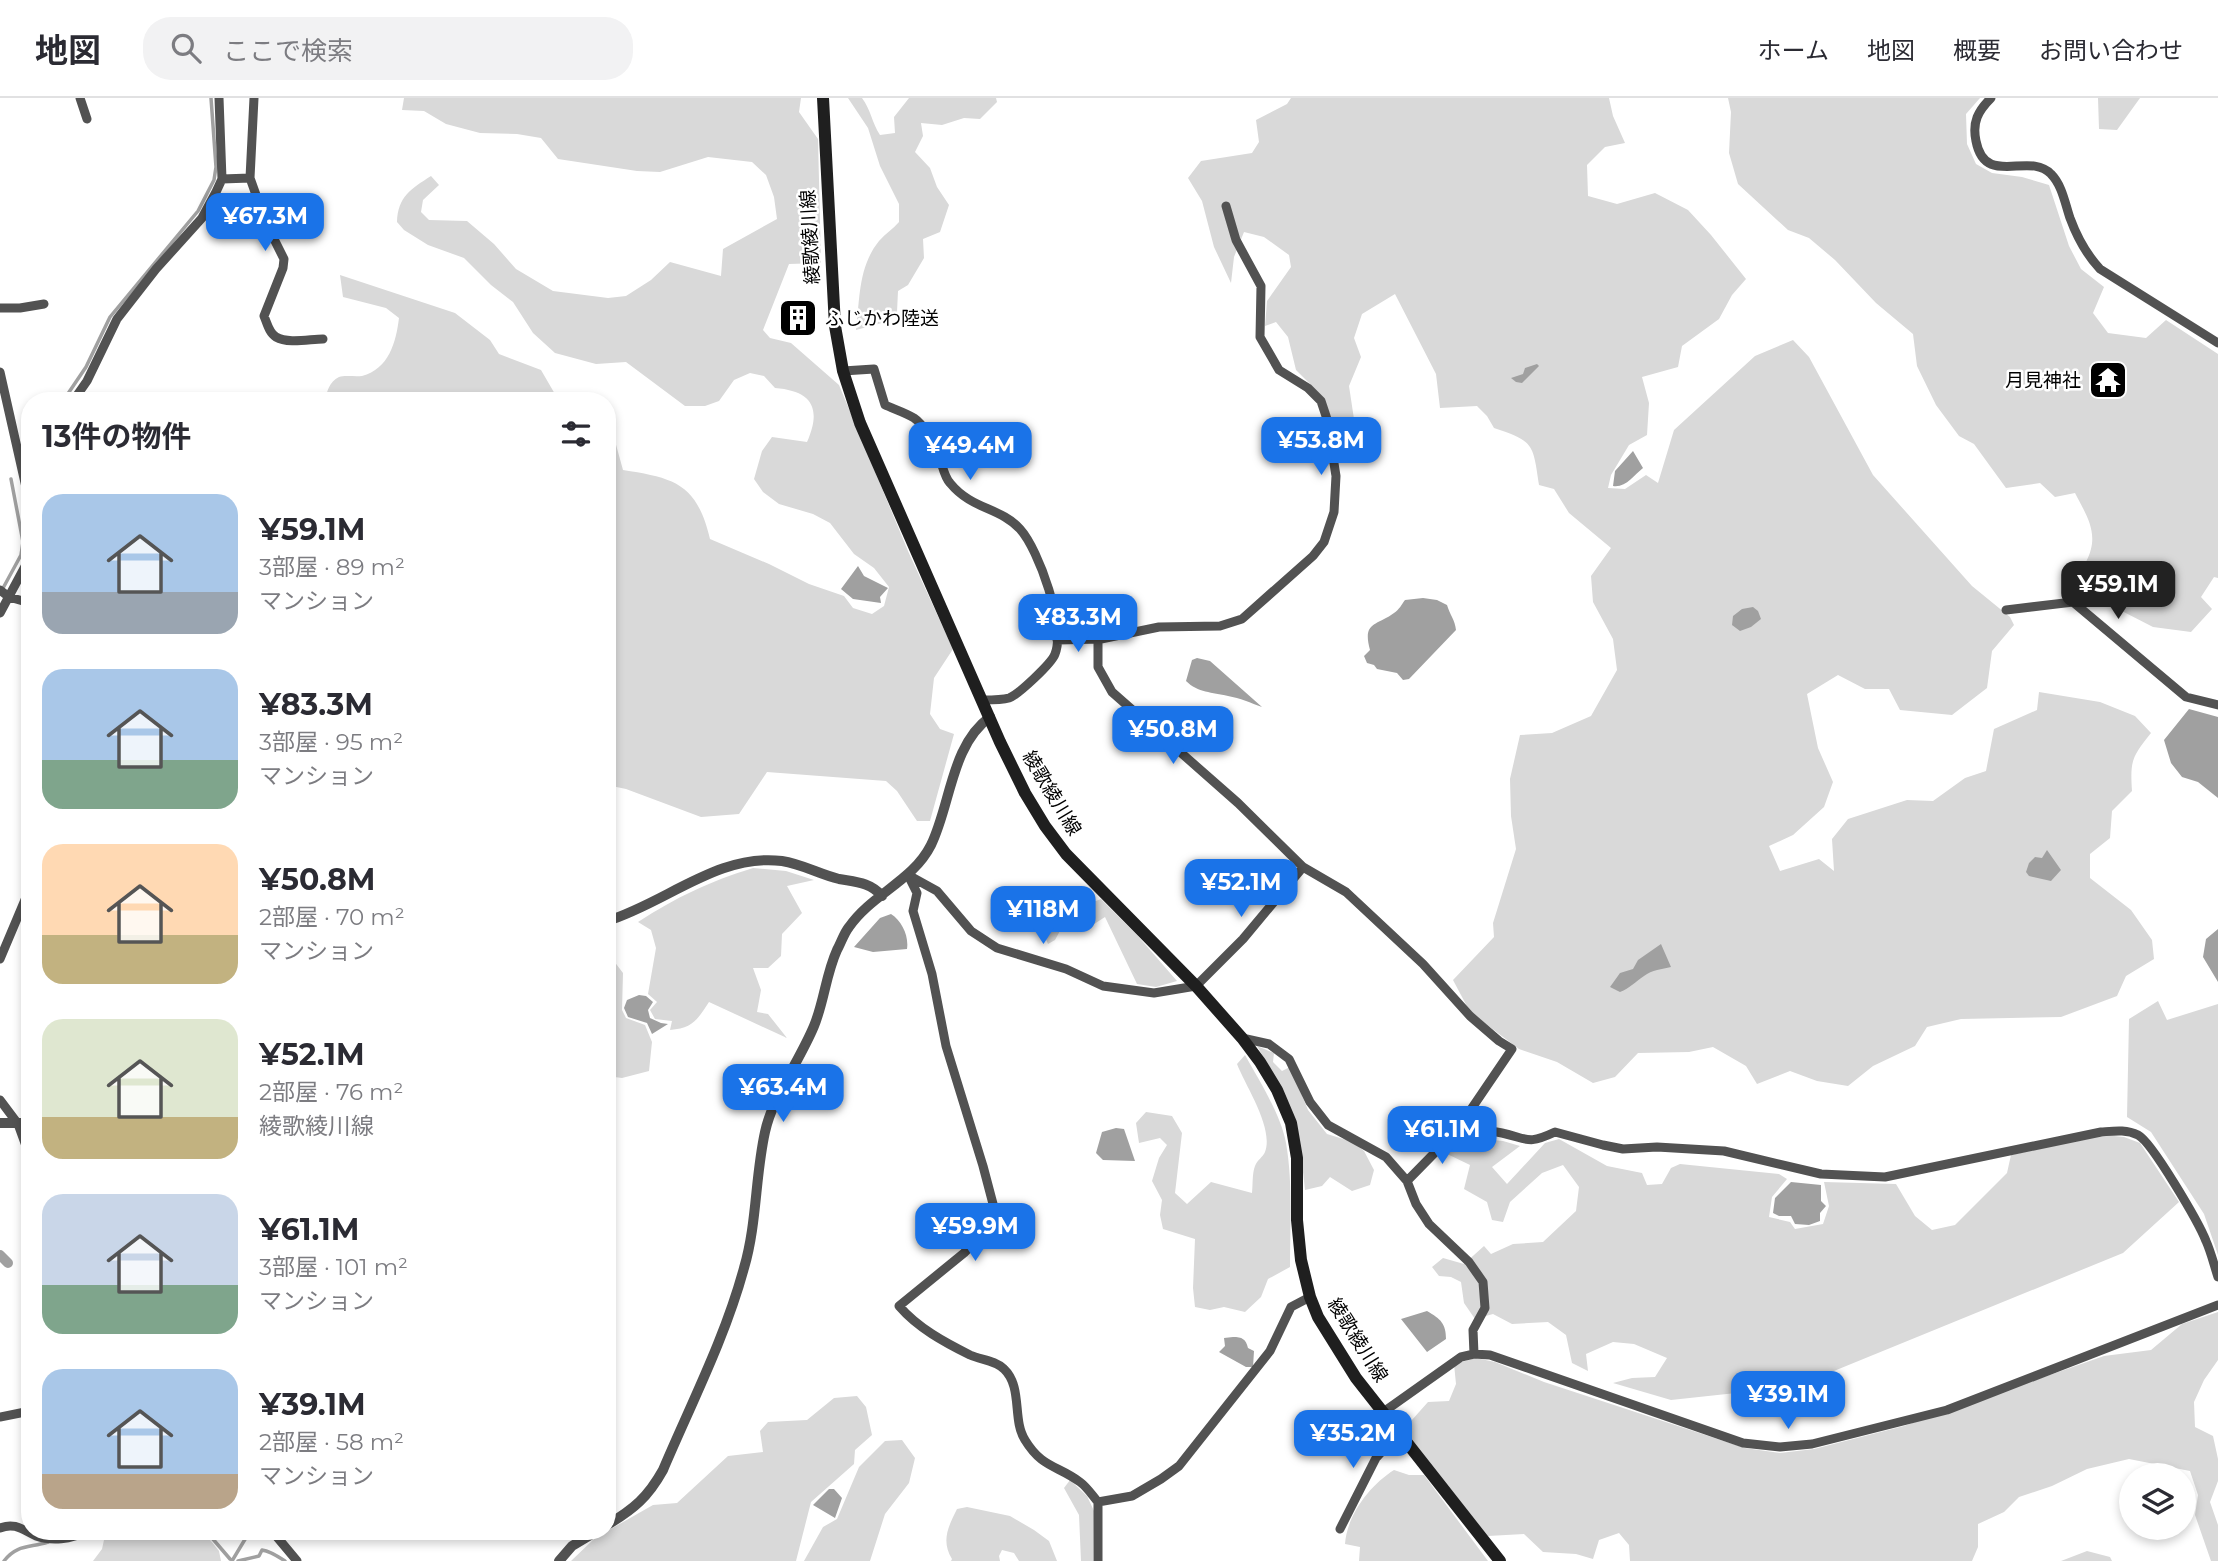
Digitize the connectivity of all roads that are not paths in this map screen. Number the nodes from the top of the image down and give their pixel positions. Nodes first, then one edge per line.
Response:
1 (80, 98) edge
2 (219, 98) edge
3 (254, 98) edge
4 (823, 98) edge
5 (1991, 98) edge
6 (87, 119) dead end
7 (250, 178) junction
8 (222, 179) junction
9 (1226, 206) dead end
10 (44, 304) dead end
11 (0, 308) edge
12 (324, 339) dead end
13 (2218, 343) edge
14 (843, 371) junction
15 (0, 372) edge
16 (79, 392) edge
17 (21, 450) edge
18 (21, 569) edge
19 (4, 593) edge
20 (21, 600) edge
21 (2006, 610) dead end
22 (0, 613) edge
23 (1098, 639) junction
24 (1057, 640) junction
25 (983, 700) junction
26 (2218, 705) edge
27 (990, 717) junction
28 (1303, 867) junction
29 (908, 875) junction
30 (882, 896) junction
31 (21, 909) edge
32 (616, 917) edge
33 (0, 959) edge
34 (1196, 986) junction
35 (1242, 1038) junction
36 (0, 1100) edge
37 (21, 1120) edge
38 (0, 1123) edge
39 (21, 1123) edge
40 (1457, 1130) junction
41 (1407, 1181) junction
42 (2218, 1277) edge
43 (1310, 1297) junction
44 (2218, 1305) edge
45 (1475, 1354) junction
46 (21, 1413) edge
47 (1382, 1413) junction
48 (0, 1417) edge
49 (1399, 1433) junction
50 (1098, 1502) junction
51 (616, 1520) edge
52 (21, 1527) edge
53 (0, 1528) edge
54 (1340, 1529) dead end
55 (280, 1540) edge
56 (582, 1540) edge
57 (296, 1561) edge
58 (559, 1561) edge
59 (1098, 1561) edge
60 (1500, 1561) edge

1 - 6 street
2 - 8 street
3 - 7 street
4 - 14 main road, 綾歌綾川線
5 - 13 street
7 - 8 street
7 - 12 street
8 - 16 street
9 - 23 street
10 - 11 street
14 - 24 street
14 - 25 main road, 綾歌綾川線
15 - 17 street
18 - 19 street
19 - 20 street
19 - 22 street
21 - 26 street
23 - 24 street
23 - 28 street
24 - 25 street
25 - 27 main road, 綾歌綾川線
27 - 29 street
27 - 34 main road, 綾歌綾川線
28 - 34 street
28 - 40 street
29 - 30 street
29 - 34 street
29 - 50 street
30 - 32 street
30 - 51 street
31 - 33 street
34 - 35 main road, 綾歌綾川線
35 - 41 street
35 - 43 main road, 綾歌綾川線
36 - 37 street
38 - 39 street
40 - 41 street
40 - 42 street
41 - 45 street
43 - 47 main road, 綾歌綾川線
43 - 50 street
44 - 45 street
45 - 47 street
46 - 48 street
47 - 49 main road, 綾歌綾川線
49 - 54 street
49 - 60 main road, 綾歌綾川線
50 - 59 street
52 - 53 street
55 - 57 street
56 - 58 street

